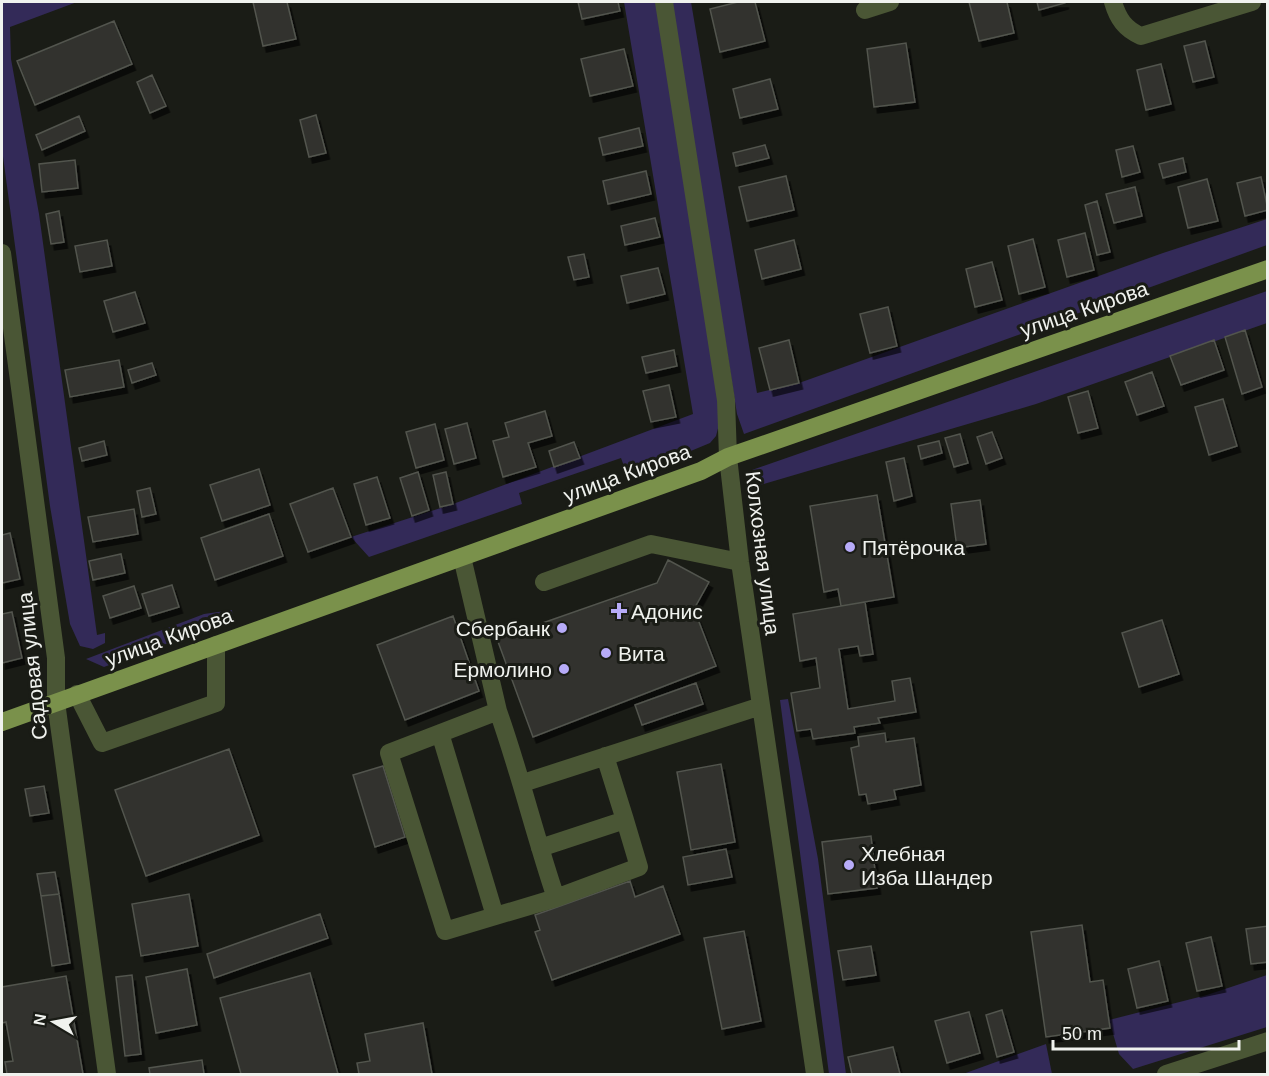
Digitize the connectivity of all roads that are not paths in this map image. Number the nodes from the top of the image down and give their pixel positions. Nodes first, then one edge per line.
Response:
1 (664, 2) edge
2 (890, 2) edge
3 (1113, 2) edge
4 (1252, 2) edge
5 (865, 10) dead end
6 (2, 253) edge
7 (1268, 269) edge
8 (728, 457) junction
9 (462, 557) junction
10 (740, 562) junction
11 (544, 582) dead end
12 (216, 645) junction
13 (77, 694) junction
14 (56, 702) junction
15 (761, 706) junction
16 (498, 711) junction
17 (2, 722) edge
18 (440, 733) junction
19 (606, 756) junction
20 (523, 783) junction
21 (624, 820) junction
22 (540, 848) junction
23 (556, 898) junction
24 (495, 916) junction
25 (1268, 1041) edge
26 (107, 1074) edge
27 (815, 1074) edge
28 (1166, 1074) edge

1 - 8 street, Колхозная улица
2 - 5 street
3 - 4 street
6 - 14 street, Садовая улица
7 - 8 main road, улица Кирова
8 - 9 main road, улица Кирова
8 - 10 street, Колхозная улица
9 - 12 main road, улица Кирова
9 - 16 street
10 - 11 street
10 - 15 street, Колхозная улица
12 - 13 main road, улица Кирова
12 - 13 street
13 - 14 main road, улица Кирова
14 - 17 main road, улица Кирова
14 - 26 street, Садовая улица
15 - 19 street
15 - 27 street, Колхозная улица
16 - 18 street
16 - 20 street
18 - 24 street
18 - 24 street
19 - 20 street
19 - 21 street
20 - 22 street
21 - 22 street
21 - 23 street
22 - 23 street
23 - 24 street
25 - 28 street

